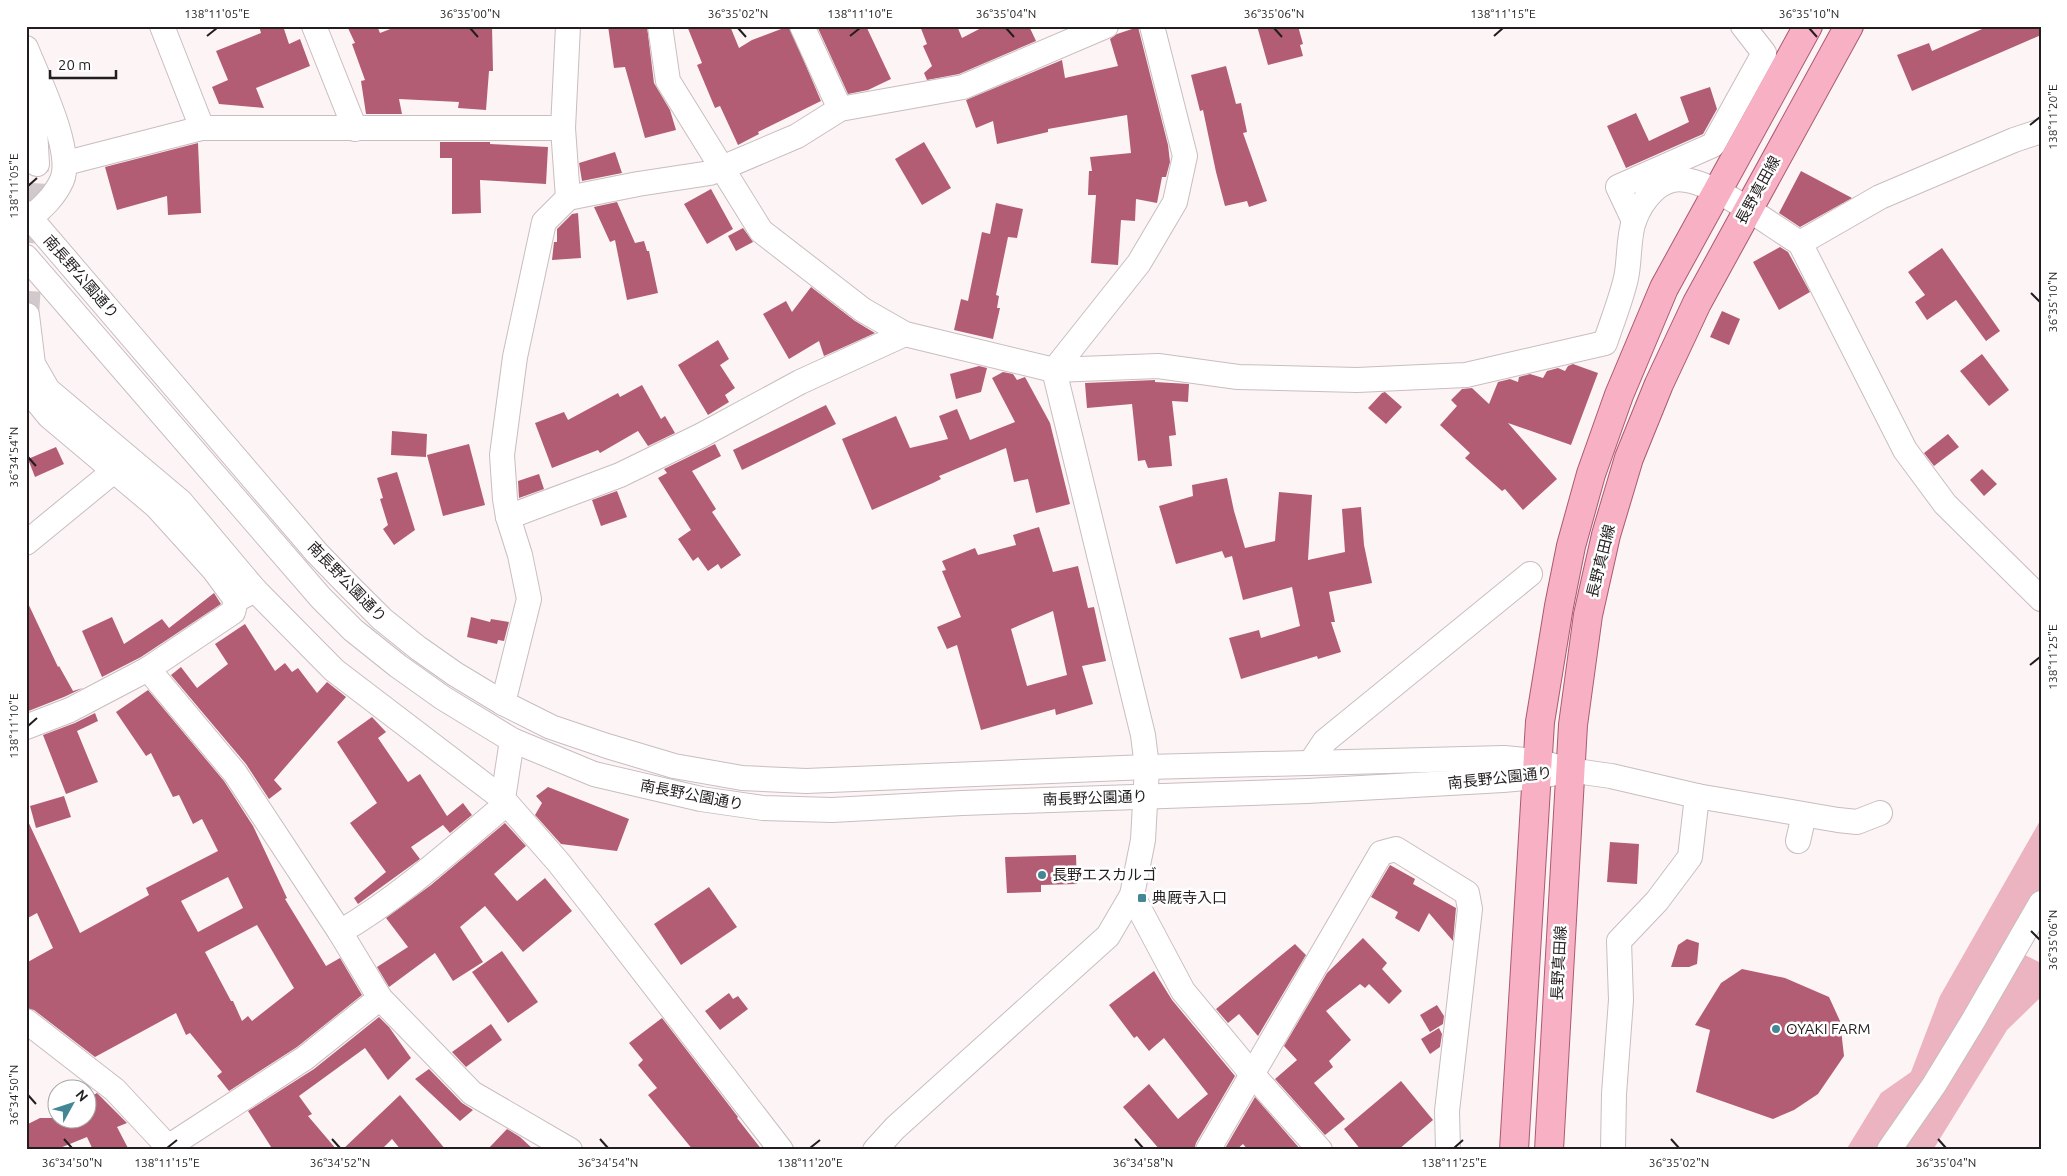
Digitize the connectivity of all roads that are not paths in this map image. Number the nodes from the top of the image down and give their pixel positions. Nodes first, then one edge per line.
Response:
1 (162, 26) edge
2 (314, 26) edge
3 (568, 26) edge
4 (660, 26) edge
5 (802, 26) edge
6 (1106, 26) edge
7 (1152, 26) edge
8 (1743, 26) edge
9 (1808, 26) edge
10 (1848, 26) edge
11 (26, 48) edge
12 (1775, 60) junction
13 (26, 98) edge
14 (840, 109) junction
15 (202, 128) junction
16 (563, 128) junction
17 (355, 129) junction
18 (2041, 131) edge
19 (1724, 152) junction
20 (66, 163) junction
21 (37, 164) tunnel mouth
22 (722, 168) junction
23 (1661, 176) junction
24 (1716, 191) junction
25 (568, 198) junction
26 (1747, 210) junction
27 (28, 216) edge
28 (1800, 243) junction
29 (29, 265) edge
30 (27, 315) edge
31 (905, 334) junction
32 (1054, 370) junction
33 (26, 388) edge
34 (115, 470) junction
35 (508, 517) junction
36 (26, 543) edge
37 (1530, 574) dead end
38 (246, 595) junction
39 (2041, 599) edge
40 (148, 669) junction
41 (503, 703) junction
42 (26, 727) edge
43 (512, 740) junction
44 (1311, 762) junction
45 (1146, 768) junction
46 (1536, 769) junction
47 (1570, 770) junction
48 (1697, 796) junction
49 (1146, 797) junction
50 (503, 799) junction
51 (1880, 813) dead end
52 (1804, 815) junction
53 (1798, 841) dead end
54 (1132, 895) junction
55 (2041, 904) edge
56 (340, 932) junction
57 (380, 998) junction
58 (26, 1021) edge
59 (1252, 1074) junction
60 (169, 1148) edge
61 (570, 1150) edge
62 (781, 1150) edge
63 (875, 1150) edge
64 (1208, 1150) edge
65 (1320, 1150) edge
66 (1448, 1150) edge
67 (1514, 1150) edge
68 (1549, 1150) edge
69 (1613, 1150) edge
70 (1890, 1150) edge

1 - 15 street
2 - 17 street
3 - 16 street
4 - 22 street
5 - 14 street
6 - 14 street
7 - 32 street
8 - 12 street
9 - 12 main road, 長野真田線
10 - 26 main road, 長野真田線
11 - 20 street
12 - 19 main road, 長野真田線
13 - 21 street
14 - 22 street
15 - 17 street
15 - 20 street
16 - 17 street
16 - 25 street
18 - 28 street
19 - 23 street
19 - 24 main road, 長野真田線
20 - 27 street
22 - 25 street
22 - 31 street
23 - 24 street
23 - 32 street
24 - 26 street
24 - 46 main road, 長野真田線
25 - 35 street
26 - 28 street
26 - 47 main road, 長野真田線
27 - 41 street, 南長野公園通り
28 - 39 street
29 - 43 street, 南長野公園通り
30 - 38 street
31 - 32 street
31 - 35 street
32 - 45 street
33 - 34 street
34 - 36 street
34 - 38 street
35 - 41 street
37 - 44 street
38 - 40 street
38 - 50 street
40 - 42 street
40 - 56 street
41 - 45 street, 南長野公園通り
43 - 49 street, 南長野公園通り
43 - 50 street
44 - 45 street, 南長野公園通り
44 - 46 street, 南長野公園通り
45 - 49 street
46 - 47 street, 南長野公園通り
46 - 49 street, 南長野公園通り
46 - 67 main road, 長野真田線
47 - 48 street, 南長野公園通り
47 - 68 main road, 長野真田線
48 - 52 street, 南長野公園通り
48 - 69 street
49 - 54 street
50 - 56 street
50 - 62 street
51 - 52 street, 南長野公園通り
52 - 53 street
54 - 59 street
54 - 63 street
55 - 70 street
56 - 57 street
57 - 60 street
57 - 61 street
58 - 60 street
59 - 64 street
59 - 65 street
59 - 66 street

